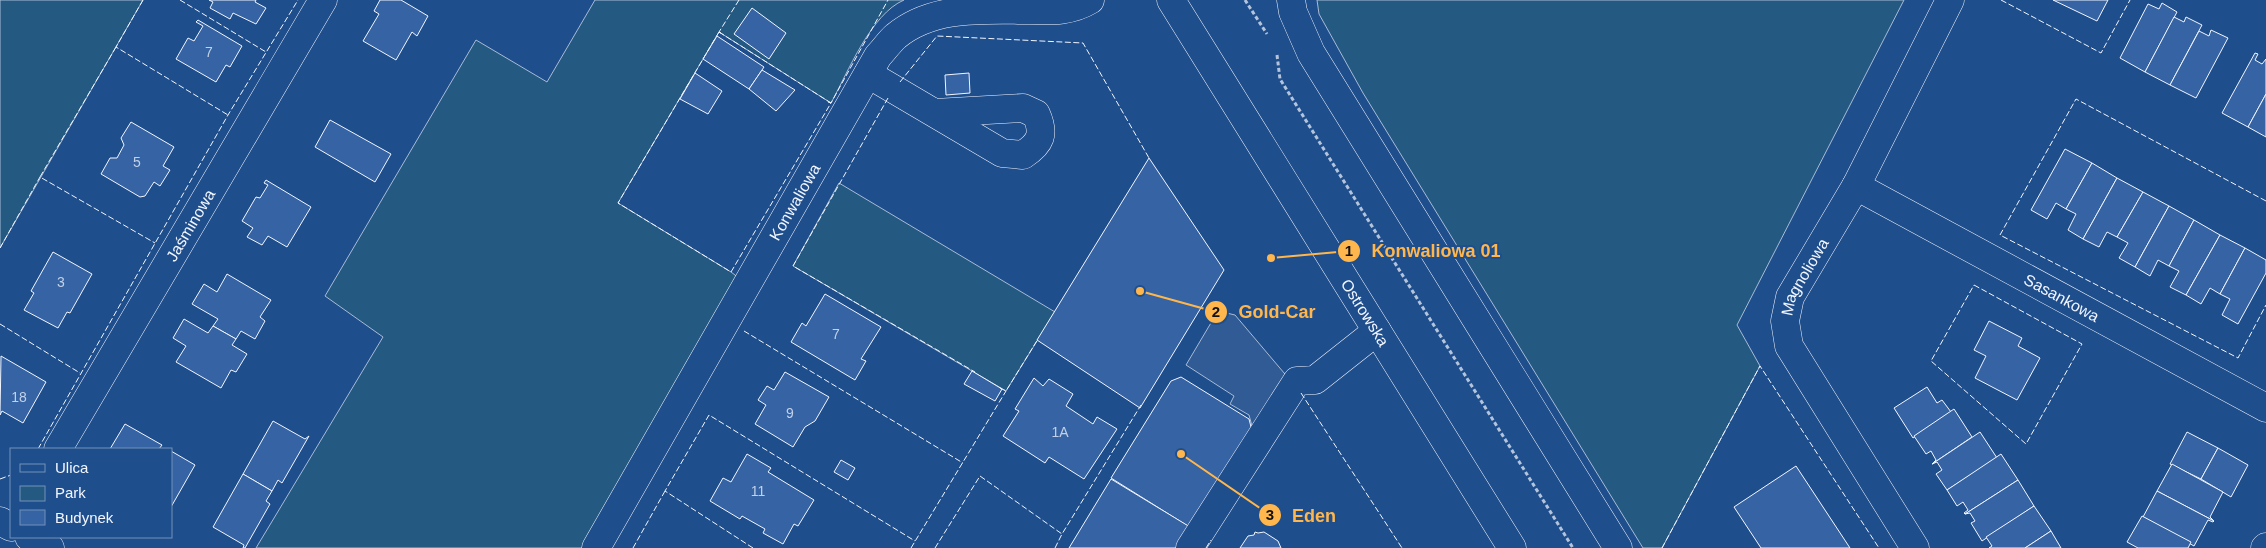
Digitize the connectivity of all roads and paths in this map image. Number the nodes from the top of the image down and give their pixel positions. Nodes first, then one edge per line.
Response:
1 (323, 0) edge
2 (1090, 0) edge
3 (1171, 0) edge
4 (1245, 0) edge
5 (1291, 0) edge
6 (1950, 0) edge
7 (1271, 42) dead end
8 (1276, 50) dead end
9 (868, 74) junction
10 (935, 113) dead end
11 (1856, 186) junction
12 (1377, 331) junction
13 (2266, 408) edge
14 (59, 448) edge
15 (31, 538) edge
16 (50, 548) edge
17 (596, 548) edge
18 (1190, 548) edge
19 (1512, 548) edge
20 (1573, 548) edge
21 (1618, 548) edge
22 (1915, 548) edge

1 - 14 street, Jaśminowa
2 - 9 street, Konwaliowa
3 - 12 street, Ostrowska
4 - 7 path
5 - 21 street
6 - 11 street, Magnoliowa
8 - 20 path
9 - 10 street
9 - 17 street, Konwaliowa
11 - 13 street, Sasankowa
11 - 22 street, Magnoliowa
12 - 18 street
12 - 19 street, Ostrowska
15 - 16 street

